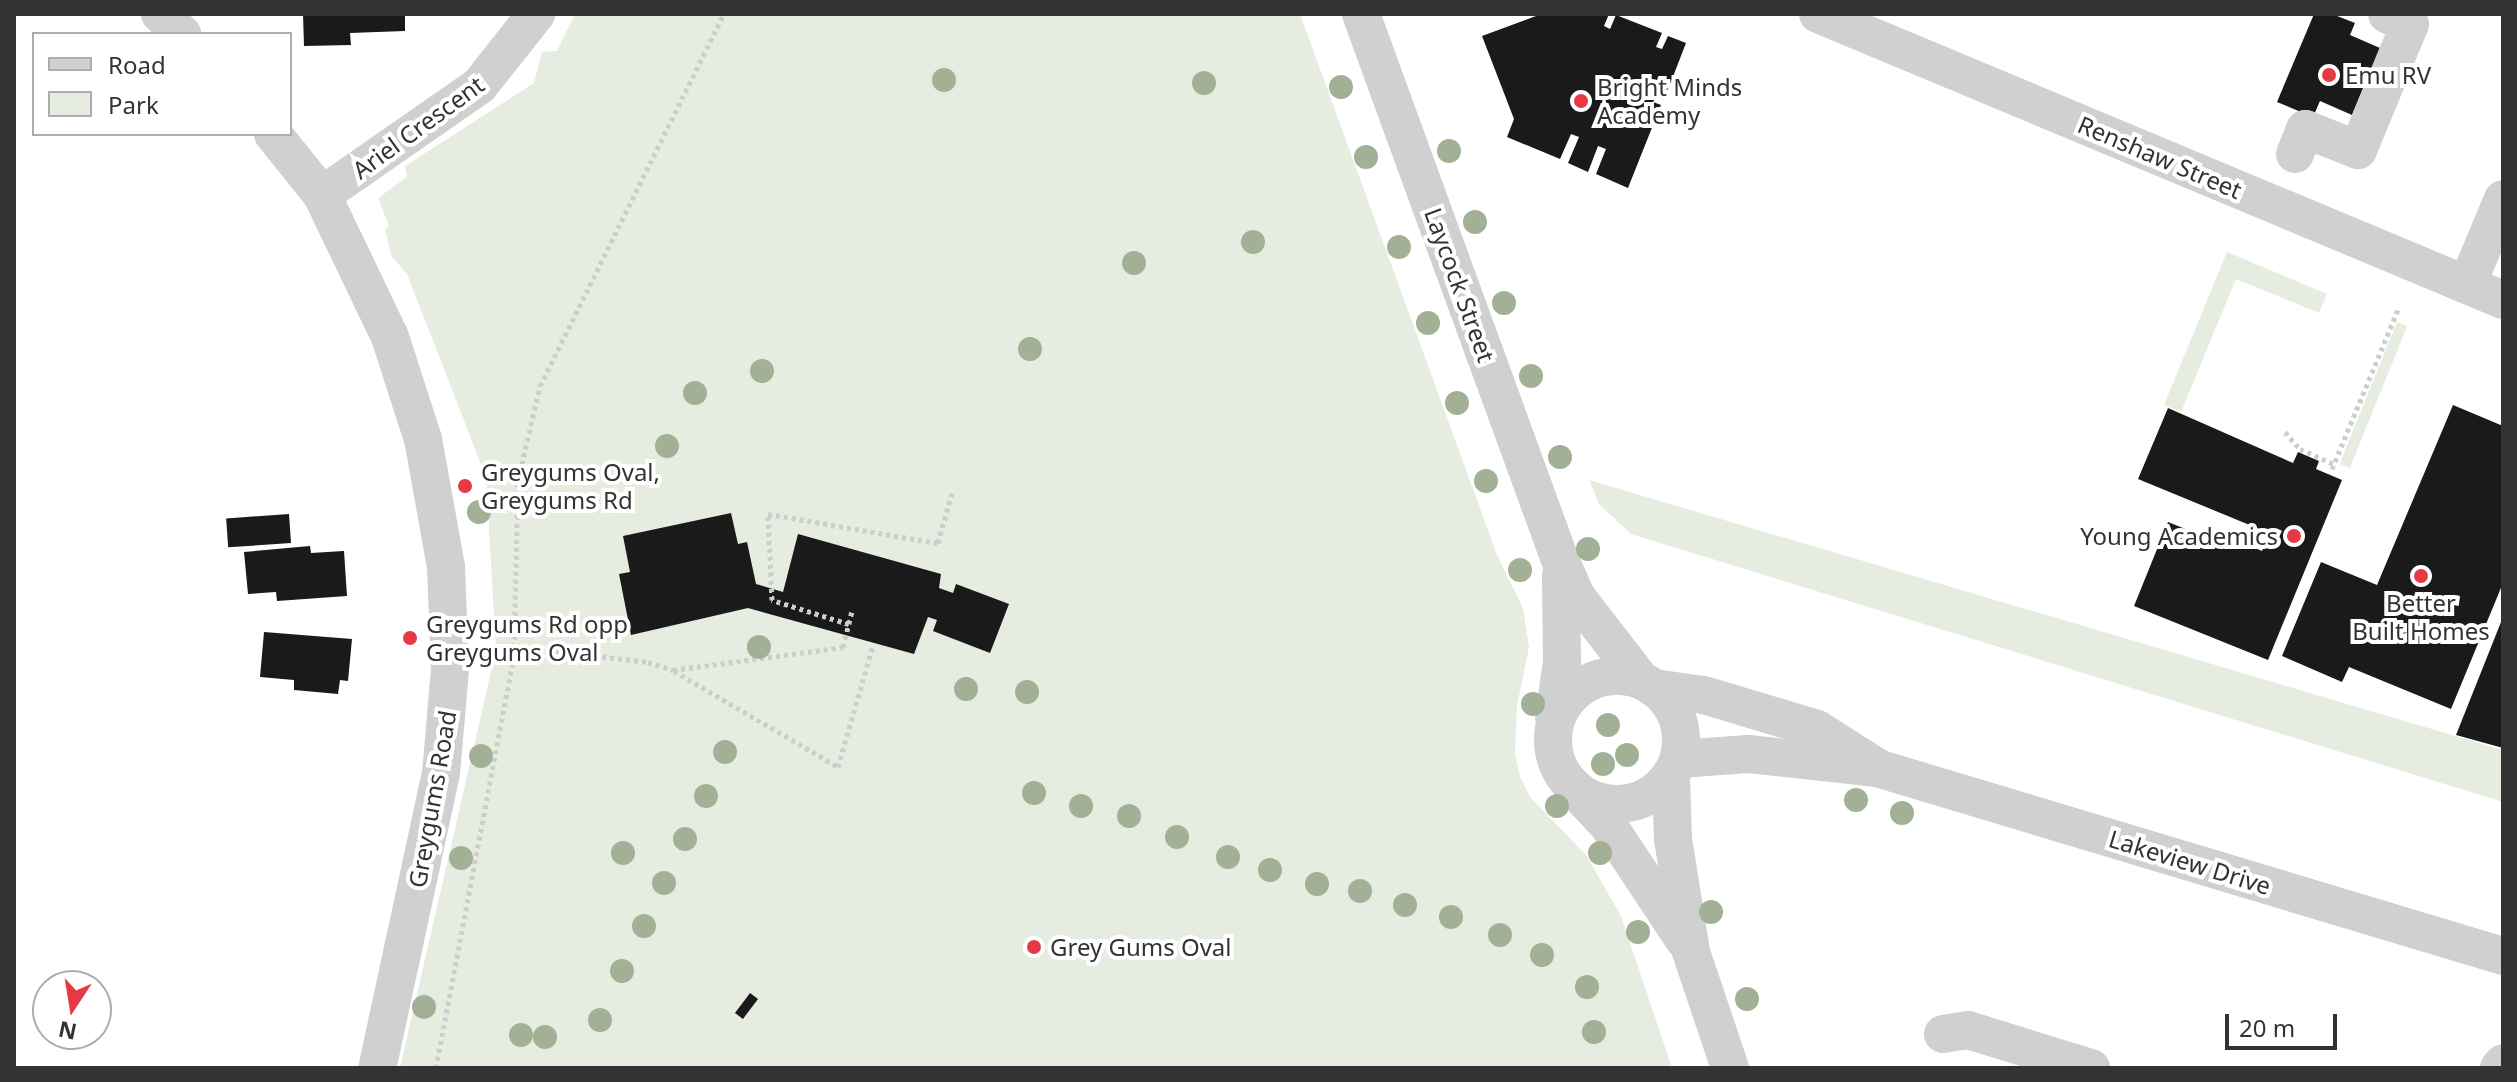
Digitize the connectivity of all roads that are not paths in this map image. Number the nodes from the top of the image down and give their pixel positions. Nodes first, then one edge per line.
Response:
1 (160, 14) edge
2 (536, 14) edge
3 (1361, 14) edge
4 (1818, 14) edge
5 (2387, 14) edge
6 (180, 32) edge
7 (275, 136) edge
8 (2295, 154) dead end
9 (322, 195) junction
10 (2503, 199) edge
11 (2467, 285) junction
12 (2503, 300) edge
13 (1559, 557) junction
14 (1648, 684) junction
15 (1554, 726) junction
16 (1675, 767) junction
17 (1877, 768) junction
18 (1573, 788) junction
19 (1691, 952) junction
20 (2503, 956) edge
21 (1943, 1034) dead end
22 (2503, 1063) edge
23 (377, 1068) edge
24 (1730, 1068) edge
25 (2091, 1068) edge
26 (2499, 1068) edge

1 - 6 street
2 - 9 street, Ariel Crescent
3 - 13 street, Laycock Street
4 - 11 street, Renshaw Street
5 - 8 street
7 - 9 street, Greygums Road
9 - 23 street, Greygums Road
10 - 11 street
11 - 12 street, Renshaw Street
13 - 14 street, Laycock Street
13 - 15 street, Laycock Street
14 - 15 street
14 - 16 street
14 - 17 street, Lakeview Drive
15 - 18 street
16 - 17 street, Lakeview Drive
16 - 18 street
16 - 19 street
17 - 20 street, Lakeview Drive
18 - 19 street
19 - 24 street
21 - 25 street
22 - 26 street

